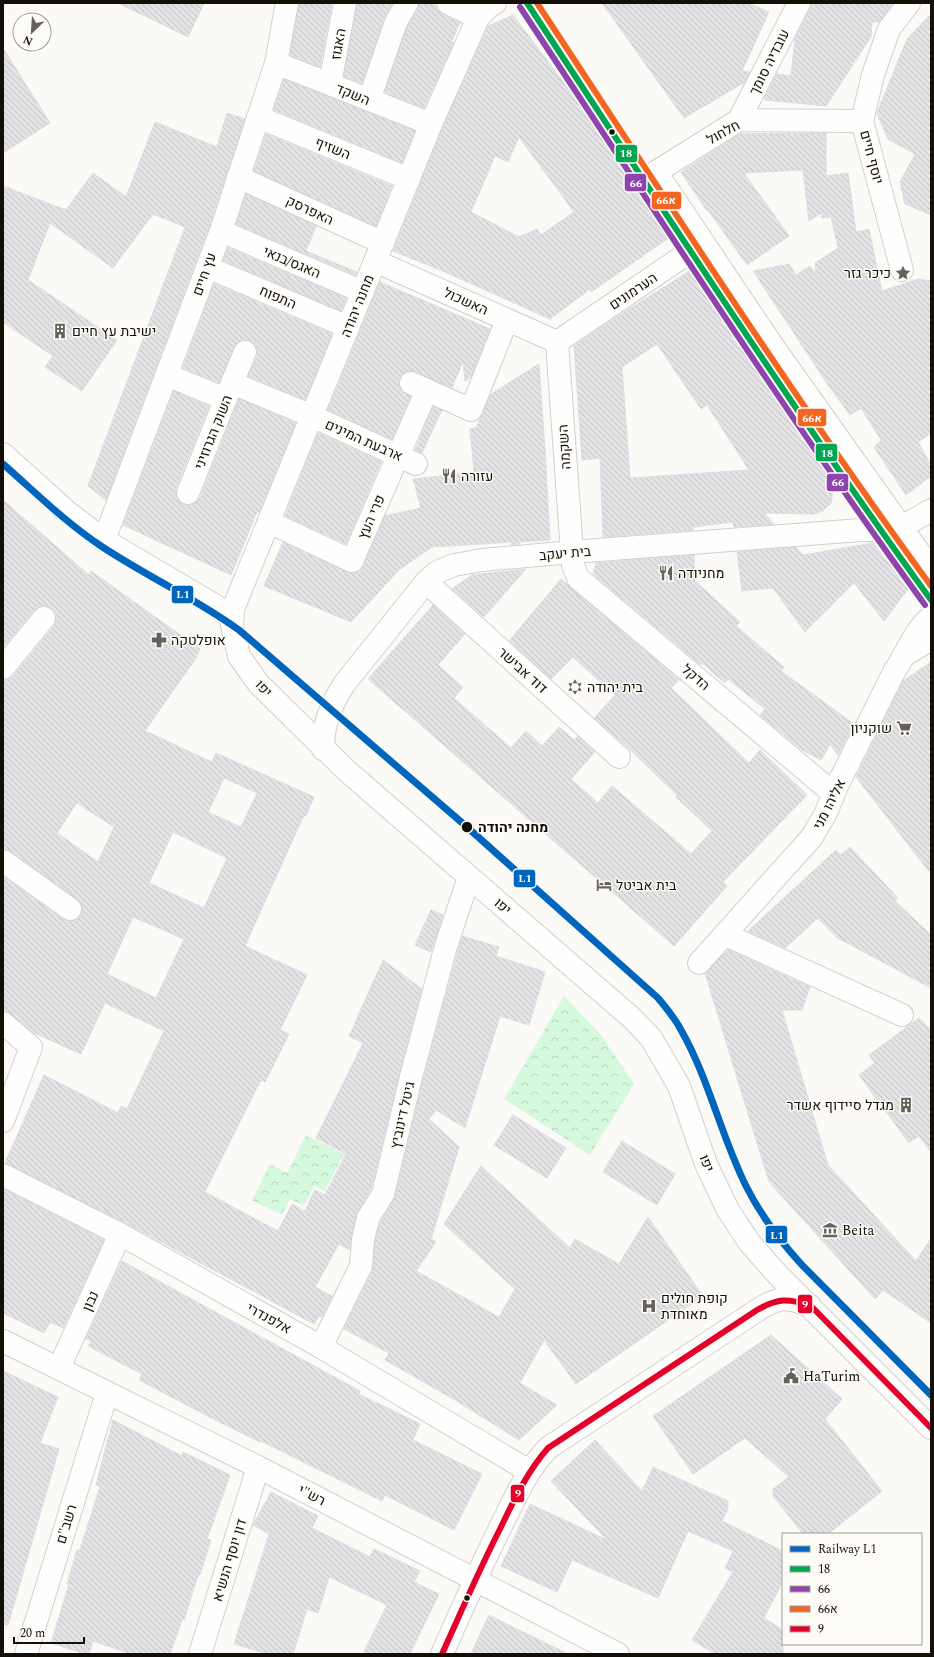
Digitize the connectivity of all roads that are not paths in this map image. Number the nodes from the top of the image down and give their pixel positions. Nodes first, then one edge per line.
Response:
1 (287, 3) edge
2 (345, 3) edge
3 (407, 3) edge
4 (448, 3) edge
5 (495, 3) edge
6 (798, 3) edge
7 (908, 3) edge
8 (478, 18) junction
9 (276, 63) junction
10 (330, 84) junction
11 (370, 100) junction
12 (258, 117) junction
13 (739, 120) junction
14 (862, 121) junction
15 (431, 124) junction
16 (238, 177) junction
17 (409, 179) junction
18 (220, 231) junction
19 (379, 252) junction
20 (701, 252) junction
21 (207, 267) junction
22 (902, 270) dead end
23 (363, 292) junction
24 (507, 320) junction
25 (348, 327) junction
26 (556, 342) junction
27 (245, 352) dead end
28 (167, 375) junction
29 (229, 391) junction
30 (312, 416) junction
31 (3, 454) edge
32 (407, 460) junction
33 (188, 493) dead end
34 (931, 510) edge
35 (269, 522) junction
36 (896, 530) junction
37 (104, 540) junction
38 (572, 552) junction
39 (931, 569) edge
40 (426, 582) junction
41 (931, 600) edge
42 (931, 616) edge
43 (232, 617) junction
44 (44, 618) dead end
45 (931, 639) edge
46 (905, 655) junction
47 (3, 668) edge
48 (324, 749) junction
49 (619, 757) dead end
50 (834, 794) junction
51 (3, 861) edge
52 (469, 877) junction
53 (70, 909) dead end
54 (726, 935) junction
55 (699, 963) dead end
56 (902, 1015) dead end
57 (3, 1023) edge
58 (3, 1122) edge
59 (3, 1175) edge
60 (120, 1234) junction
61 (811, 1306) junction
62 (3, 1342) edge
63 (321, 1347) junction
64 (59, 1368) junction
65 (107, 1393) junction
66 (931, 1428) edge
67 (258, 1467) junction
68 (529, 1471) junction
69 (474, 1579) junction
70 (26, 1654) edge
71 (200, 1654) edge
72 (442, 1654) edge
73 (618, 1654) edge

1 - 9 street, עץ חיים
2 - 10 street, האגוז
3 - 11 street
4 - 8 street
5 - 8 street, מחנה יהודה
6 - 13 street, עובדיה סומך
7 - 14 street, יוסף חיים
8 - 15 street, מחנה יהודה
9 - 10 street, השקד
9 - 12 street, עץ חיים
10 - 11 street, השקד
11 - 15 street, השקד
12 - 16 street, עץ חיים
12 - 17 street, השזיף
13 - 14 street, חלחול
13 - 20 street, חלחול
14 - 22 street, יוסף חיים
15 - 17 street, מחנה יהודה
16 - 18 street, עץ חיים
16 - 19 street, האפרסק
17 - 19 street, מחנה יהודה
18 - 21 street, עץ חיים
18 - 23 street, האגס/בנאי
19 - 23 street, מחנה יהודה
19 - 24 street, האשכול
20 - 26 street, הערמונים
20 - 36 street
21 - 25 street, התפוח
21 - 28 street, עץ חיים
23 - 25 street, מחנה יהודה
24 - 26 street, האשכול
24 - 32 street, פרי העץ
25 - 30 street, מחנה יהודה
26 - 38 street, השקמה
27 - 29 street
28 - 29 street
28 - 37 street, עץ חיים
29 - 30 street, השוק הגרוזיני
29 - 33 street, השוק הגרוזיני
30 - 32 street, ארבעת המינים
30 - 35 street, מחנה יהודה
31 - 37 street
32 - 35 street, פרי העץ
34 - 36 street
35 - 43 street, מחנה יהודה
36 - 38 street, בית יעקב
36 - 39 street
36 - 41 street
37 - 43 street
38 - 40 street, בית יעקב
38 - 50 street, הדקל
40 - 48 street, בית יעקב
40 - 49 street, דוד אבישר
42 - 46 street, אליהו מני
43 - 48 street, יפו
44 - 47 street
45 - 46 street, אליהו מני
46 - 50 street, אליהו מני
48 - 52 street, יפו
50 - 54 street, אליהו מני
51 - 53 street
52 - 61 street, יפו
52 - 63 street, גיטל דינוביץ
54 - 55 street, אליהו מני
54 - 56 street
57 - 58 street
59 - 60 street, אלפנדרי
60 - 63 street, אלפנדרי
60 - 64 street, נבון
61 - 66 street, יפו
61 - 68 street
62 - 64 street, רש"י
63 - 68 street, אלפנדרי
64 - 65 street, רש"י
65 - 67 street, רש"י
65 - 70 street, רשב"ם
67 - 69 street, רש"י
67 - 71 street, דון יוסף הנשיא
68 - 69 street
69 - 72 street
69 - 73 street, רש"י

